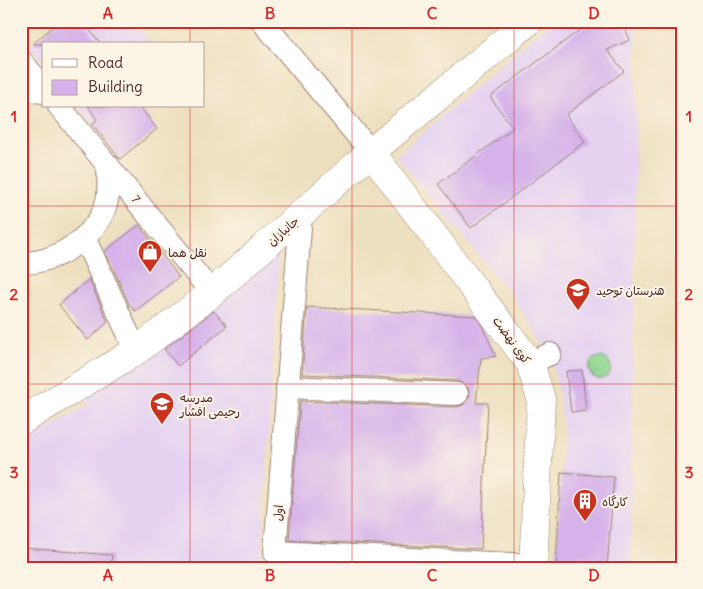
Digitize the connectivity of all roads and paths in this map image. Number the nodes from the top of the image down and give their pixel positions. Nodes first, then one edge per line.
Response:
1 (529, 21) edge
2 (264, 22) edge
3 (21, 61) edge
4 (42, 86) edge
5 (21, 90) edge
6 (42, 92) edge
7 (61, 108) edge
8 (371, 152) junction
9 (108, 165) junction
10 (301, 215) junction
11 (84, 238) junction
12 (21, 263) edge
13 (212, 293) junction
14 (136, 351) junction
15 (287, 388) junction
16 (457, 394) dead end
17 (21, 421) edge
18 (533, 567) edge

1 - 8 main road, جانبازان
2 - 8 street
3 - 4 street
5 - 6 street
7 - 9 street, 7
8 - 10 main road, جانبازان
8 - 18 main road, کوی نهضت
9 - 11 street
9 - 13 street, 7
10 - 13 main road, جانبازان
10 - 15 street, اول
11 - 12 street
11 - 14 street
13 - 14 main road, جانبازان
14 - 17 main road, جانبازان
15 - 16 street
15 - 18 street, اول

